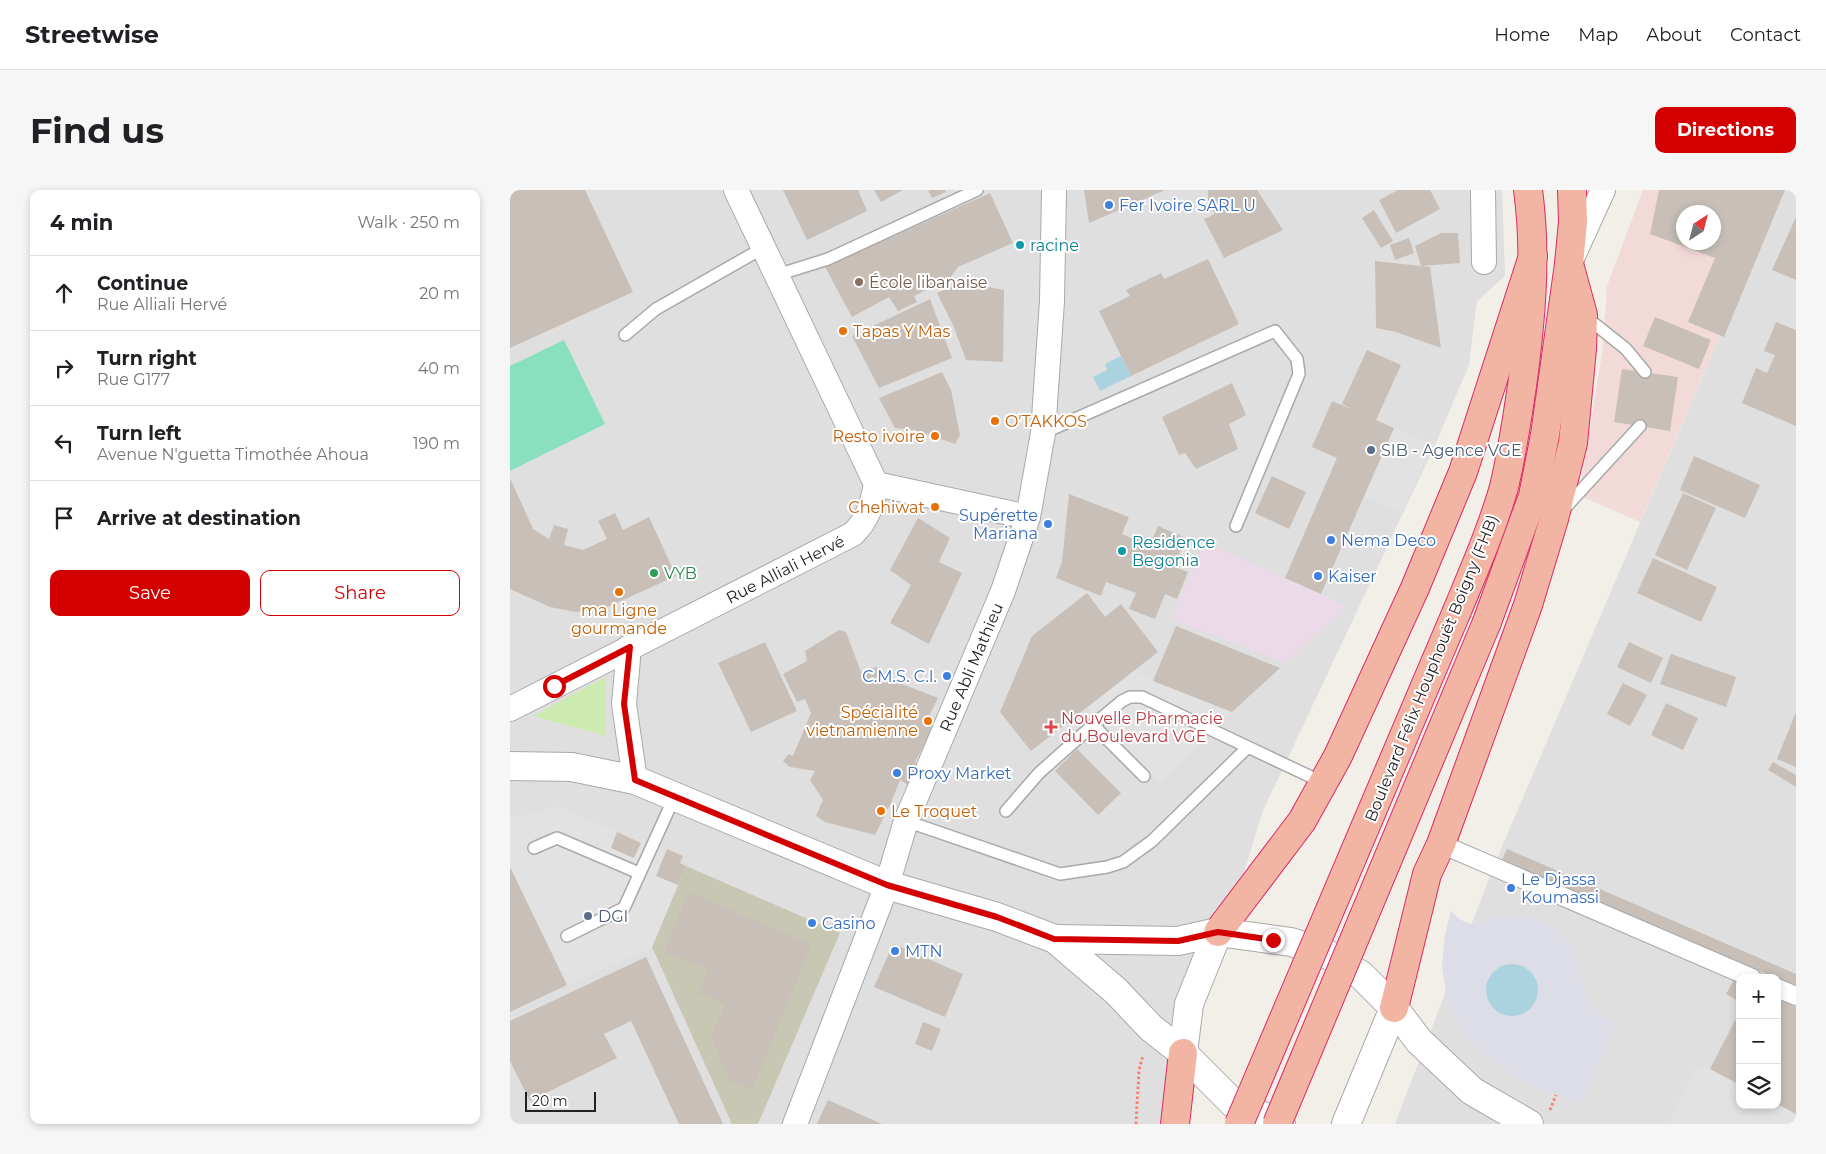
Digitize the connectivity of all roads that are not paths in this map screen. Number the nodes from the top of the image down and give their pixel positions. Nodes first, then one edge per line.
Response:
1 (736, 190) edge
2 (977, 190) edge
3 (1054, 190) edge
4 (1483, 190) edge
5 (1528, 190) edge
6 (1572, 190) edge
7 (1603, 190) edge
8 (763, 248) junction
9 (1533, 256) junction
10 (1484, 262) dead end
11 (1569, 264) junction
12 (777, 275) junction
13 (1583, 315) junction
14 (625, 335) dead end
15 (1645, 372) dead end
16 (1640, 426) dead end
17 (1043, 433) junction
18 (876, 484) junction
19 (1028, 516) junction
20 (1554, 520) junction
21 (1236, 526) dead end
22 (630, 647) junction
23 (510, 709) edge
24 (1093, 725) junction
25 (1247, 748) junction
26 (510, 766) edge
27 (1144, 776) dead end
28 (635, 780) junction
29 (1324, 783) junction
30 (674, 798) junction
31 (1006, 811) dead end
32 (906, 821) junction
33 (1441, 844) junction
34 (534, 848) dead end
35 (639, 874) junction
36 (887, 885) junction
37 (1218, 932) junction
38 (567, 936) dead end
39 (1054, 939) junction
40 (1743, 974) edge
41 (1781, 990) edge
42 (1796, 996) edge
43 (1394, 1008) junction
44 (1183, 1053) junction
45 (795, 1124) edge
46 (1176, 1124) edge
47 (1239, 1124) edge
48 (1277, 1124) edge
49 (1281, 1124) edge
50 (1346, 1124) edge
51 (1529, 1124) edge

1 - 8 street
2 - 12 lane
3 - 17 street, Rue Abli Mathieu
4 - 10 street
5 - 9 highway, Boulevard Félix Houphouët Boigny (FHB)
6 - 11 highway, Boulevard Félix Houphouët Boigny (FHB)
7 - 11 street
8 - 12 street
8 - 14 lane
9 - 29 highway
9 - 47 highway, Boulevard Félix Houphouët Boigny (FHB), bridge
11 - 13 highway
11 - 48 highway, Boulevard Félix Houphouët Boigny (FHB), bridge
12 - 18 street
13 - 15 lane
13 - 20 highway
16 - 20 lane
17 - 19 street, Rue Abli Mathieu
17 - 21 lane
18 - 19 street
18 - 22 street, Rue Alliali Hervé
19 - 32 street, Rue Abli Mathieu
20 - 33 highway
22 - 23 street, Rue Alliali Hervé
22 - 28 street
24 - 25 lane
24 - 27 lane
24 - 31 lane
25 - 29 lane
25 - 32 lane
26 - 28 street
28 - 30 street
29 - 37 highway
30 - 35 lane
30 - 36 street
32 - 36 street, Rue Abli Mathieu
33 - 40 street
33 - 43 highway
34 - 35 lane
35 - 38 lane
36 - 39 street
36 - 45 street, Rue Abli Mathieu
37 - 39 street
37 - 43 street
37 - 44 street
39 - 44 street
41 - 42 street
43 - 50 street
43 - 51 street
44 - 46 highway
44 - 49 street

